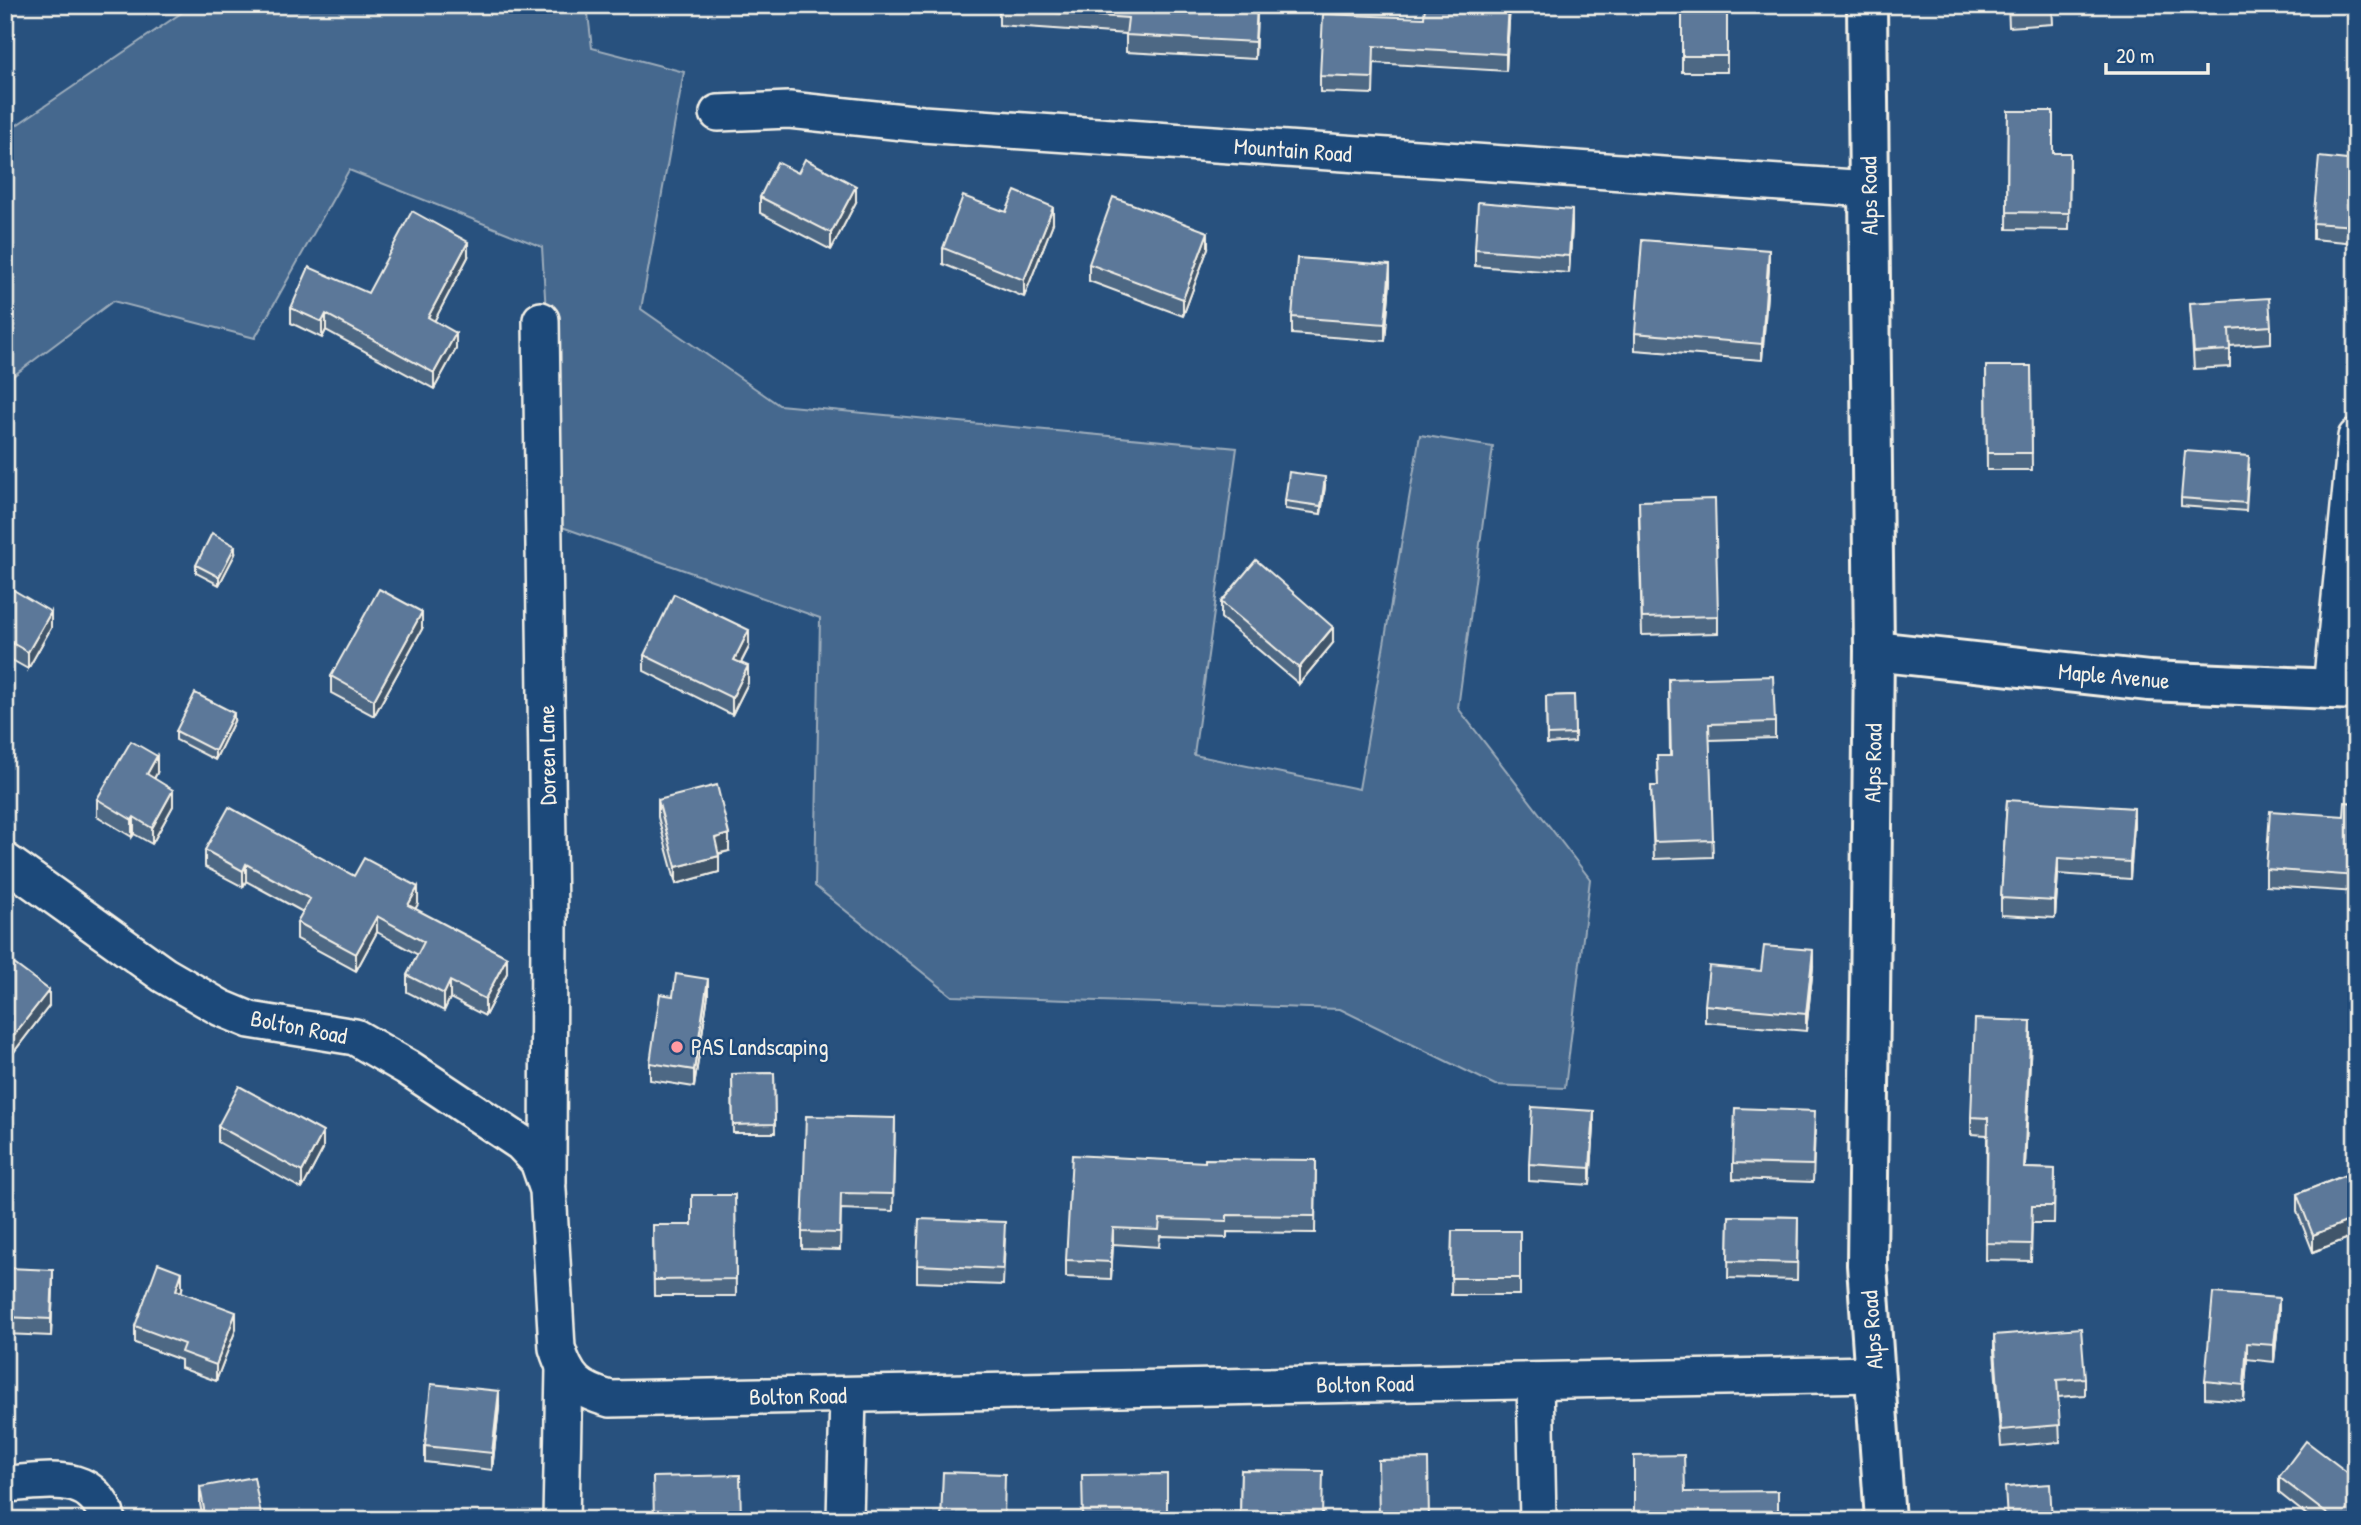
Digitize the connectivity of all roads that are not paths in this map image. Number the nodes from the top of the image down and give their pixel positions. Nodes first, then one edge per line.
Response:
1 (1867, 5) edge
2 (718, 113) dead end
3 (1869, 189) junction
4 (541, 320) dead end
5 (2356, 437) edge
6 (1874, 651) junction
7 (2343, 689) edge
8 (5, 861) edge
9 (548, 1190) junction
10 (564, 1368) junction
11 (1875, 1374) junction
12 (1535, 1381) junction
13 (848, 1395) junction
14 (5, 1484) edge
15 (100, 1505) edge
16 (561, 1520) edge
17 (845, 1520) edge
18 (1538, 1520) edge
19 (1885, 1520) edge

1 - 3 main road, Alps Road
2 - 3 street, Mountain Road
3 - 6 main road, Alps Road
4 - 9 street, Doreen Lane
5 - 7 street
6 - 7 main road, Maple Avenue
6 - 11 main road, Alps Road
8 - 9 street, Bolton Road
9 - 10 street, Bolton Road
10 - 13 street, Bolton Road
10 - 16 street
11 - 12 street, Bolton Road
11 - 19 main road, Alps Road
12 - 13 street, Bolton Road
12 - 18 street
13 - 17 street
14 - 15 street

